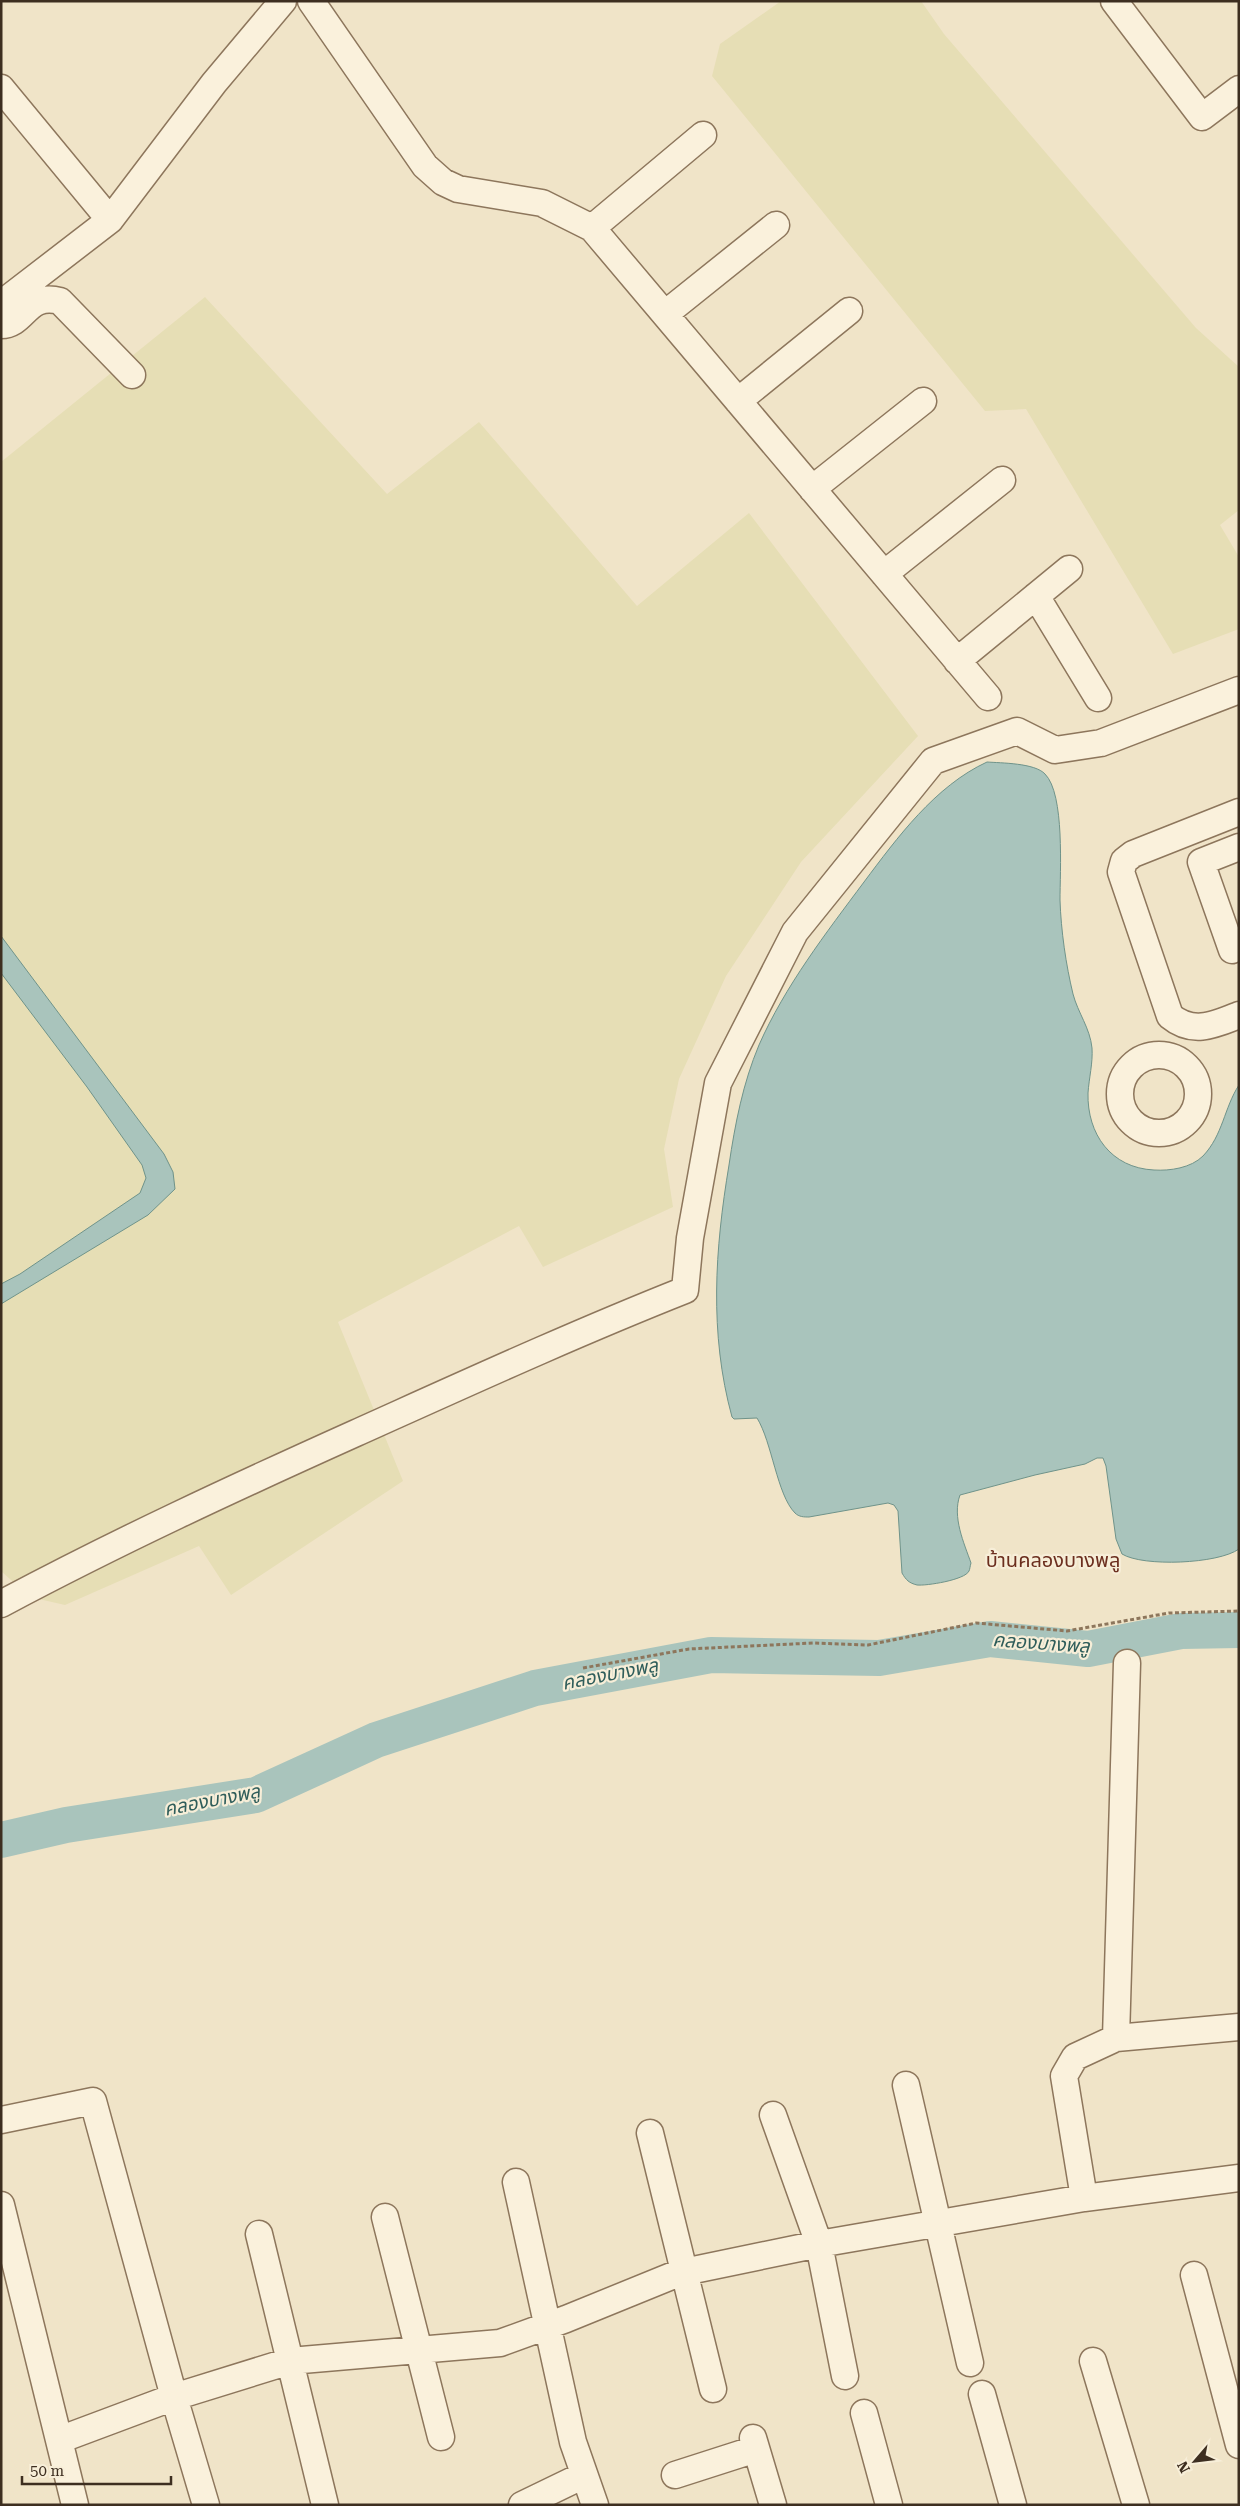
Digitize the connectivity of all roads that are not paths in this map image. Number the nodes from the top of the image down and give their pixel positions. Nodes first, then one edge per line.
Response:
1 (283, 1) edge
2 (311, 1) edge
3 (1114, 1) edge
4 (1, 88) edge
5 (1239, 89) edge
6 (703, 135) dead end
7 (110, 220) junction
8 (776, 225) dead end
9 (592, 228) junction
10 (2, 309) edge
11 (850, 311) dead end
12 (665, 314) junction
13 (132, 375) dead end
14 (922, 400) dead end
15 (738, 401) junction
16 (1002, 480) dead end
17 (812, 489) junction
18 (1068, 569) dead end
19 (884, 574) junction
20 (1036, 596) junction
21 (957, 661) junction
22 (1239, 690) edge
23 (988, 697) dead end
24 (1098, 698) dead end
25 (1239, 812) edge
26 (1239, 847) edge
27 (1232, 950) dead end
28 (1239, 1015) edge
29 (1179, 1023) junction
30 (1168, 1056) dead end
31 (1, 1604) edge
32 (1127, 1663) dead end
33 (1239, 2027) edge
34 (1116, 2038) junction
35 (906, 2085) dead end
36 (773, 2115) dead end
37 (1, 2120) edge
38 (650, 2133) dead end
39 (1239, 2178) edge
40 (516, 2182) dead end
41 (1084, 2198) junction
42 (1, 2205) edge
43 (385, 2217) dead end
44 (938, 2224) junction
45 (259, 2234) dead end
46 (819, 2244) junction
47 (684, 2272) junction
48 (1194, 2275) dead end
49 (548, 2326) junction
50 (418, 2349) junction
51 (1093, 2360) dead end
52 (290, 2361) junction
53 (970, 2363) dead end
54 (845, 2376) dead end
55 (713, 2389) dead end
56 (982, 2394) dead end
57 (174, 2397) junction
58 (864, 2412) dead end
59 (441, 2437) dead end
60 (59, 2440) junction
61 (1239, 2445) edge
62 (584, 2475) junction
63 (675, 2475) dead end
64 (75, 2505) edge
65 (206, 2505) edge
66 (325, 2505) edge
67 (522, 2505) edge
68 (595, 2505) edge
69 (773, 2505) edge
70 (889, 2505) edge
71 (1013, 2505) edge
72 (1136, 2505) edge

1 - 7 street
2 - 9 street
3 - 5 street
4 - 7 street
6 - 9 street
7 - 10 street
8 - 12 street
9 - 12 street
10 - 13 street
11 - 15 street
12 - 15 street
14 - 17 street
15 - 17 street
16 - 19 street
17 - 19 street
18 - 20 street
19 - 21 street
20 - 21 street
20 - 24 street
21 - 23 street
22 - 31 street
25 - 29 street
26 - 27 street
28 - 29 street
29 - 30 street
32 - 34 street
33 - 34 street
34 - 41 street
35 - 44 street
36 - 46 street
37 - 57 street
38 - 47 street
39 - 41 street
40 - 49 street
41 - 44 street
42 - 60 street
43 - 50 street
44 - 46 street
44 - 53 street
45 - 52 street
46 - 47 street
46 - 54 street
47 - 49 street
47 - 55 street
48 - 61 street
49 - 50 street
49 - 62 street
50 - 52 street
50 - 59 street
51 - 72 street
52 - 57 street
52 - 66 street
56 - 71 street
57 - 60 street
57 - 65 street
58 - 70 street
60 - 64 street
62 - 67 street
62 - 68 street
63 - 69 street

